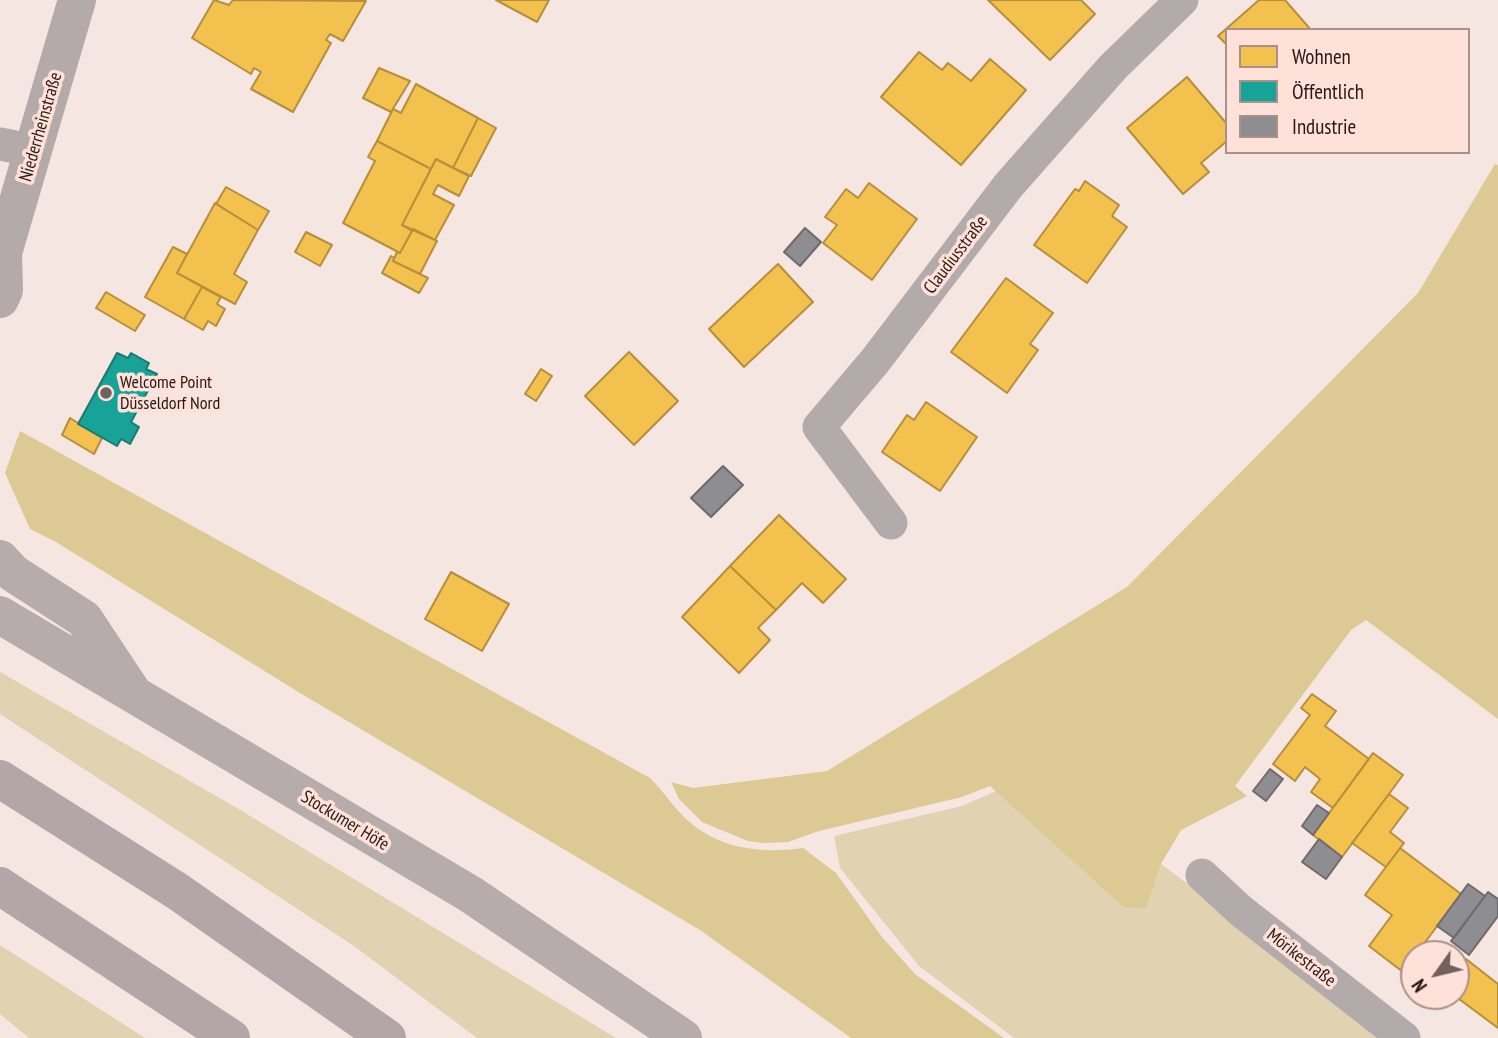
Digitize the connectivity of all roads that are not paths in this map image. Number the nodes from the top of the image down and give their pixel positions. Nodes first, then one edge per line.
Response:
1 (77, 0) edge
2 (1182, 0) edge
3 (18, 147) edge
4 (1, 254) edge
5 (0, 299) edge
6 (891, 523) dead end
7 (0, 559) edge
8 (0, 615) edge
9 (135, 697) junction
10 (0, 779) edge
11 (1202, 875) dead end
12 (0, 886) edge
13 (231, 1038) edge
14 (387, 1038) edge
15 (683, 1038) edge
16 (1404, 1038) edge

1 - 3 main road, Niederrheinstraße
2 - 6 street, Claudiusstraße
3 - 4 main road, Niederrheinstraße
4 - 5 main road, Niederrheinstraße
7 - 9 main road
8 - 9 main road, Stockumer Höfe
9 - 15 main road, Stockumer Höfe
10 - 14 highway
11 - 16 street, Mörikestraße
12 - 13 highway

